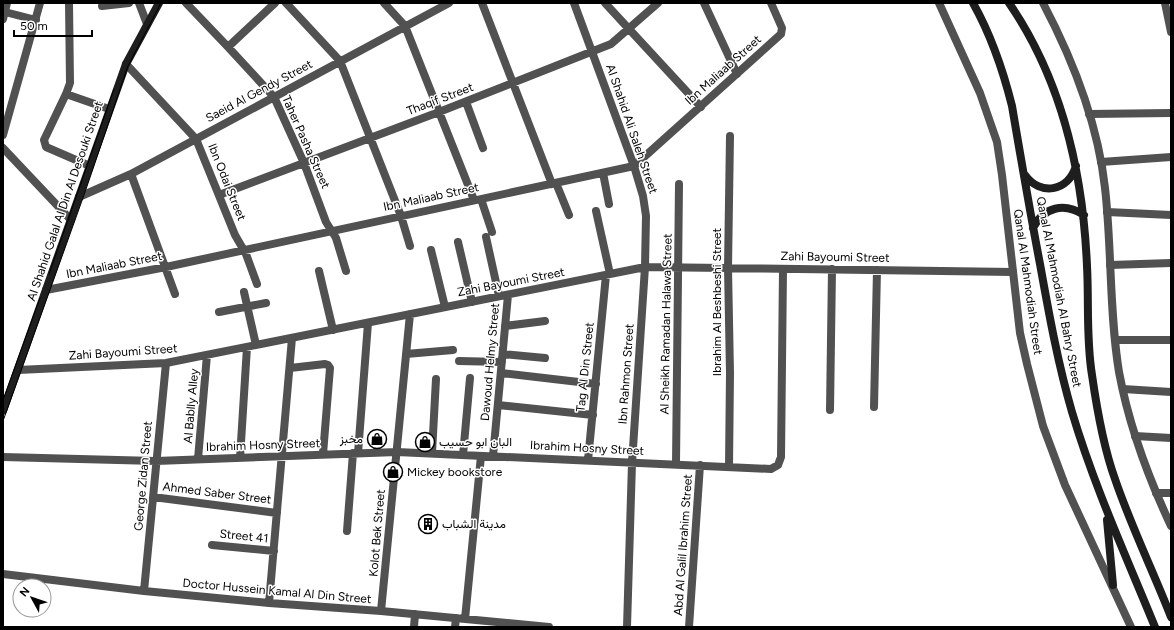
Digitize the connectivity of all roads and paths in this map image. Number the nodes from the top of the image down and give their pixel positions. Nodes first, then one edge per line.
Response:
1 (7, 3) edge
2 (40, 3) edge
3 (69, 3) edge
4 (129, 3) edge
5 (140, 3) edge
6 (159, 3) edge
7 (186, 3) edge
8 (274, 3) edge
9 (286, 3) edge
10 (384, 3) edge
11 (449, 3) edge
12 (482, 3) edge
13 (574, 3) edge
14 (605, 3) edge
15 (658, 3) edge
16 (704, 3) edge
17 (771, 3) edge
18 (939, 3) edge
19 (972, 3) edge
20 (1009, 3) edge
21 (1043, 3) edge
22 (1165, 3) edge
23 (102, 6) dead end
24 (4, 16) edge
25 (36, 20) junction
26 (147, 24) junction
27 (405, 26) junction
28 (629, 29) junction
29 (1171, 32) edge
30 (228, 46) junction
31 (592, 52) junction
32 (340, 61) junction
33 (126, 64) junction
34 (737, 74) junction
35 (513, 84) junction
36 (66, 94) junction
37 (274, 97) junction
38 (466, 102) junction
39 (701, 107) junction
40 (109, 110) junction
41 (439, 112) junction
42 (1089, 114) junction
43 (1171, 114) edge
44 (3, 135) edge
45 (730, 136) dead end
46 (370, 138) junction
47 (196, 139) junction
48 (3, 148) edge
49 (483, 148) dead end
50 (1171, 157) edge
51 (1101, 162) junction
52 (304, 163) junction
53 (90, 166) junction
54 (634, 166) junction
55 (1076, 166) junction
56 (603, 173) junction
57 (131, 174) junction
58 (1024, 174) junction
59 (554, 183) junction
60 (680, 184) dead end
61 (219, 195) junction
62 (79, 197) junction
63 (478, 200) junction
64 (609, 204) dead end
65 (596, 212) dead end
66 (1107, 212) junction
67 (569, 215) dead end
68 (1084, 215) junction
69 (1171, 215) edge
70 (401, 216) junction
71 (71, 220) junction
72 (1033, 228) junction
73 (332, 231) junction
74 (458, 242) dead end
75 (410, 246) dead end
76 (244, 250) junction
77 (432, 250) dead end
78 (1171, 263) edge
79 (1110, 265) junction
80 (166, 267) junction
81 (645, 267) junction
82 (679, 268) junction
83 (728, 268) junction
84 (783, 269) junction
85 (832, 269) junction
86 (877, 270) junction
87 (320, 271) dead end
88 (346, 271) dead end
89 (1013, 272) junction
90 (608, 275) junction
91 (257, 284) dead end
92 (46, 290) junction
93 (244, 292) dead end
94 (175, 294) dead end
95 (508, 295) junction
96 (499, 296) junction
97 (472, 302) junction
98 (266, 303) dead end
99 (247, 306) junction
100 (445, 307) junction
101 (218, 312) dead end
102 (410, 314) junction
103 (545, 321) dead end
104 (368, 322) junction
105 (505, 326) junction
106 (333, 330) junction
107 (292, 338) junction
108 (1115, 340) junction
109 (1171, 340) edge
110 (256, 345) junction
111 (247, 347) junction
112 (453, 350) dead end
113 (406, 354) junction
114 (207, 355) junction
115 (502, 358) junction
116 (545, 358) dead end
117 (459, 361) dead end
118 (166, 363) junction
119 (290, 368) junction
120 (18, 370) junction
121 (501, 373) junction
122 (470, 378) dead end
123 (436, 379) dead end
124 (596, 384) junction
125 (1123, 389) junction
126 (1171, 392) edge
127 (498, 405) junction
128 (874, 407) dead end
129 (830, 410) dead end
130 (3, 411) edge
131 (593, 414) junction
132 (1135, 436) junction
133 (1171, 438) edge
134 (397, 452) junction
135 (356, 453) junction
136 (432, 453) junction
137 (323, 454) junction
138 (463, 455) junction
139 (282, 456) junction
140 (481, 456) junction
141 (493, 456) junction
142 (3, 458) edge
143 (240, 458) junction
144 (198, 459) junction
145 (588, 460) junction
146 (156, 461) junction
147 (632, 462) junction
148 (676, 464) junction
149 (700, 465) junction
150 (729, 467) junction
151 (1156, 493) junction
152 (1171, 493) edge
153 (153, 497) junction
154 (277, 513) junction
155 (1107, 513) junction
156 (1171, 526) edge
157 (347, 531) dead end
158 (212, 545) dead end
159 (274, 552) junction
160 (3, 574) edge
161 (1113, 585) junction
162 (144, 592) junction
163 (269, 604) junction
164 (382, 611) junction
165 (415, 614) junction
166 (1171, 617) edge
167 (456, 618) junction
168 (465, 619) junction
169 (497, 625) edge
170 (414, 627) edge
171 (455, 627) edge
172 (540, 627) edge
173 (549, 627) edge
174 (627, 627) edge
175 (689, 627) edge
176 (1131, 627) edge
177 (1155, 627) edge

1 - 24 street
2 - 25 street
3 - 36 street
4 - 23 street
5 - 26 street
6 - 26 main road, Al Shahid Galal Al Din Al Desouki Street
7 - 30 street, Taher Pasha Street
8 - 30 street
9 - 32 street
10 - 27 street
11 - 27 street, Saeid Al Gendy Street
12 - 35 street
13 - 31 street, Al Shahid Ali Saleh Street
14 - 28 street
15 - 28 street, Thaqif Street
16 - 34 street
17 - 34 street, Ibn Maliaab Street
18 - 89 street, Qanal Al Mahmodiah Street
19 - 58 main road, Qanal Al Mahmodiah Al Bahry Street
20 - 55 main road, Qanal Al Mahmodiah Al Bahry Street
21 - 42 street
22 - 29 street
24 - 25 street
25 - 44 street
26 - 33 main road, Al Shahid Galal Al Din Al Desouki Street
27 - 32 street, Saeid Al Gendy Street
27 - 41 street
28 - 31 street, Thaqif Street
28 - 39 street
30 - 37 street, Taher Pasha Street
31 - 35 street, Thaqif Street
31 - 54 street, Al Shahid Ali Saleh Street
32 - 37 street, Saeid Al Gendy Street
32 - 46 street
33 - 40 main road, Al Shahid Galal Al Din Al Desouki Street
33 - 47 street, Ibn Odai Street
34 - 39 street, Ibn Maliaab Street
35 - 38 street, Thaqif Street
35 - 59 street
36 - 40 street
36 - 53 street
37 - 47 street, Saeid Al Gendy Street
37 - 52 street, Taher Pasha Street
38 - 41 street, Thaqif Street
38 - 49 street
39 - 54 street, Ibn Maliaab Street
40 - 53 main road, Al Shahid Galal Al Din Al Desouki Street
41 - 46 street, Thaqif Street
41 - 63 street
42 - 43 street
42 - 51 street
45 - 83 street, Ibrahim Al Beshbeshi Street
46 - 52 street, Thaqif Street
46 - 70 street
47 - 57 street, Saeid Al Gendy Street
47 - 61 street, Ibn Odai Street
48 - 71 street
50 - 51 street
51 - 66 street
52 - 61 street, Thaqif Street
52 - 73 street, Taher Pasha Street
53 - 62 main road, Al Shahid Galal Al Din Al Desouki Street
54 - 56 street, Ibn Maliaab Street
54 - 81 street, Al Shahid Ali Saleh Street
55 - 58 main road
55 - 68 main road, Qanal Al Mahmodiah Al Bahry Street
56 - 59 street, Ibn Maliaab Street
56 - 64 street
57 - 62 street, Saeid Al Gendy Street
57 - 80 street
58 - 72 main road, Qanal Al Mahmodiah Al Bahry Street
59 - 63 street, Ibn Maliaab Street
59 - 67 street
60 - 82 street, Al Sheikh Ramadan Halawa Street
61 - 76 street, Ibn Odai Street
62 - 71 main road, Al Shahid Galal Al Din Al Desouki Street
63 - 70 street, Ibn Maliaab Street
63 - 96 street
65 - 90 street, Tag Al Din Street
66 - 69 street
66 - 79 street
68 - 72 main road
68 - 166 main road, Qanal Al Mahmodiah Al Bahry Street
70 - 73 street, Ibn Maliaab Street
70 - 75 street
71 - 92 main road, Al Shahid Galal Al Din Al Desouki Street
72 - 155 main road, Qanal Al Mahmodiah Al Bahry Street
73 - 76 street, Ibn Maliaab Street
73 - 88 street, Taher Pasha Street
74 - 97 street
76 - 80 street, Ibn Maliaab Street
76 - 91 street, Ibn Odai Street
77 - 100 street
78 - 79 street
79 - 108 street
80 - 92 street, Ibn Maliaab Street
80 - 94 street
81 - 82 street, Zahi Bayoumi Street
81 - 90 street, Zahi Bayoumi Street
81 - 147 street, Ibn Rahmon Street
82 - 83 street, Zahi Bayoumi Street
82 - 148 street, Al Sheikh Ramadan Halawa Street
83 - 84 street, Zahi Bayoumi Street
83 - 150 street, Ibrahim Al Beshbeshi Street
84 - 85 street, Zahi Bayoumi Street
84 - 150 street, Ibrahim Hosny Street
85 - 86 street, Zahi Bayoumi Street
85 - 129 street
86 - 89 street, Zahi Bayoumi Street
86 - 128 street
87 - 106 street
89 - 161 street, Qanal Al Mahmodiah Street
90 - 95 street, Zahi Bayoumi Street
90 - 124 street, Tag Al Din Street
92 - 120 main road, Al Shahid Galal Al Din Al Desouki Street
93 - 99 street
95 - 96 street, Zahi Bayoumi Street
95 - 105 street, Dawoud Helmy Street
96 - 97 street, Zahi Bayoumi Street
97 - 100 street, Zahi Bayoumi Street
98 - 99 street
99 - 101 street
99 - 110 street
100 - 102 street, Zahi Bayoumi Street
102 - 104 street, Zahi Bayoumi Street
102 - 113 street, Kolot Bek Street
103 - 105 street
104 - 106 street, Zahi Bayoumi Street
104 - 135 street
105 - 115 street, Dawoud Helmy Street
106 - 107 street, Zahi Bayoumi Street
107 - 110 street, Zahi Bayoumi Street
107 - 119 street
108 - 109 street
108 - 125 street
110 - 111 street, Zahi Bayoumi Street
111 - 114 street, Zahi Bayoumi Street
111 - 143 street
112 - 113 street
113 - 134 street, Kolot Bek Street
114 - 118 street, Zahi Bayoumi Street
114 - 144 street, Al Bablly Alley
115 - 116 street
115 - 117 street
115 - 121 street, Dawoud Helmy Street
118 - 120 street, Zahi Bayoumi Street
118 - 146 street, George Zidan Street
119 - 137 street
119 - 139 street
120 - 130 main road, Al Shahid Galal Al Din Al Desouki Street
121 - 124 street
121 - 127 street, Dawoud Helmy Street
122 - 138 street
123 - 136 street
124 - 131 street, Tag Al Din Street
125 - 126 street
125 - 132 street
127 - 131 street
127 - 141 street, Dawoud Helmy Street
131 - 145 street, Tag Al Din Street
132 - 133 street
132 - 151 street
134 - 135 street, Ibrahim Hosny Street
134 - 136 street, Ibrahim Hosny Street
134 - 164 street, Kolot Bek Street
135 - 137 street, Ibrahim Hosny Street
135 - 157 street
136 - 138 street, Ibrahim Hosny Street
137 - 139 street, Ibrahim Hosny Street
138 - 140 street, Ibrahim Hosny Street
139 - 143 street, Ibrahim Hosny Street
139 - 154 street
140 - 141 street, Ibrahim Hosny Street
140 - 168 street
141 - 145 street, Ibrahim Hosny Street
142 - 146 street, Ibrahim Hosny Street
143 - 144 street, Ibrahim Hosny Street
144 - 146 street, Ibrahim Hosny Street
145 - 147 street, Ibrahim Hosny Street
146 - 153 street, George Zidan Street
147 - 148 street, Ibrahim Hosny Street
147 - 174 street, Ibn Rahmon Street
148 - 149 street, Ibrahim Hosny Street
149 - 150 street, Ibrahim Hosny Street
149 - 175 street, Abd Al Galil Ibrahim Street
151 - 152 street
151 - 156 street
153 - 154 street, Ahmed Saber Street
153 - 162 street, George Zidan Street
154 - 159 street
155 - 161 main road
155 - 177 main road, Qanal Al Mahmodiah Al Bahry Street
158 - 159 street, Street 41
159 - 163 street
160 - 162 street, Doctor Hussein Kamal Al Din Street
161 - 176 street, Qanal Al Mahmodiah Street
162 - 163 street, Doctor Hussein Kamal Al Din Street
163 - 164 street, Doctor Hussein Kamal Al Din Street
164 - 165 street, Doctor Hussein Kamal Al Din Street
165 - 167 street, Doctor Hussein Kamal Al Din Street
165 - 170 street
167 - 168 street, Doctor Hussein Kamal Al Din Street
167 - 171 street
168 - 169 street, Doctor Hussein Kamal Al Din Street
169 - 172 street, Doctor Hussein Kamal Al Din Street
172 - 173 street, Doctor Hussein Kamal Al Din Street

